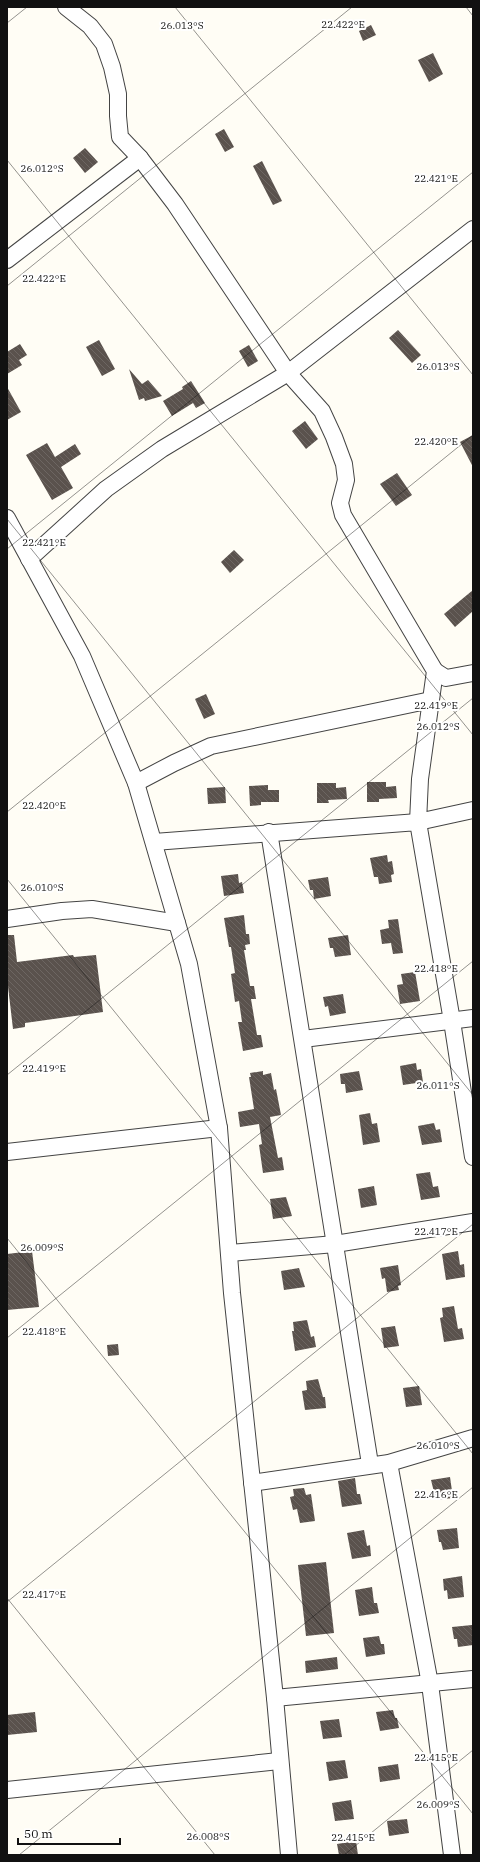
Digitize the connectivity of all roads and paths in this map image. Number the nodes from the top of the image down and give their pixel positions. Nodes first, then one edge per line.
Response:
1 (66, 7) edge
2 (140, 158) junction
3 (473, 229) edge
4 (7, 260) edge
5 (288, 373) junction
6 (7, 518) edge
7 (29, 559) junction
8 (435, 671) junction
9 (473, 673) edge
10 (431, 700) junction
11 (136, 783) junction
12 (473, 810) edge
13 (418, 822) junction
14 (269, 832) junction
15 (154, 842) junction
16 (7, 919) edge
17 (177, 923) junction
18 (473, 1018) edge
19 (452, 1021) junction
20 (303, 1039) junction
21 (219, 1128) junction
22 (7, 1152) edge
23 (473, 1157) edge
24 (473, 1222) edge
25 (335, 1244) junction
26 (230, 1253) junction
27 (473, 1438) edge
28 (390, 1463) junction
29 (370, 1464) junction
30 (252, 1483) junction
31 (473, 1680) edge
32 (430, 1684) junction
33 (275, 1698) junction
34 (279, 1761) junction
35 (7, 1790) edge
36 (289, 1855) edge
37 (452, 1855) edge

1 - 2 street
2 - 4 street
2 - 5 street
3 - 5 street
5 - 7 street
5 - 8 street
6 - 7 street
7 - 11 street
8 - 9 street
8 - 10 street
10 - 11 street
10 - 13 street
11 - 15 street
12 - 13 street
13 - 14 street
13 - 19 street
14 - 15 street
14 - 20 street
15 - 17 street
16 - 17 street
17 - 21 street
18 - 19 street
19 - 20 street
19 - 23 street
20 - 25 street
21 - 22 street
21 - 26 street
24 - 25 street
25 - 26 street
25 - 29 street
26 - 30 street
27 - 28 street
28 - 29 street
28 - 32 street
29 - 30 street
30 - 33 street
31 - 32 street
32 - 33 street
32 - 37 street
33 - 34 street
34 - 35 street
34 - 36 street

